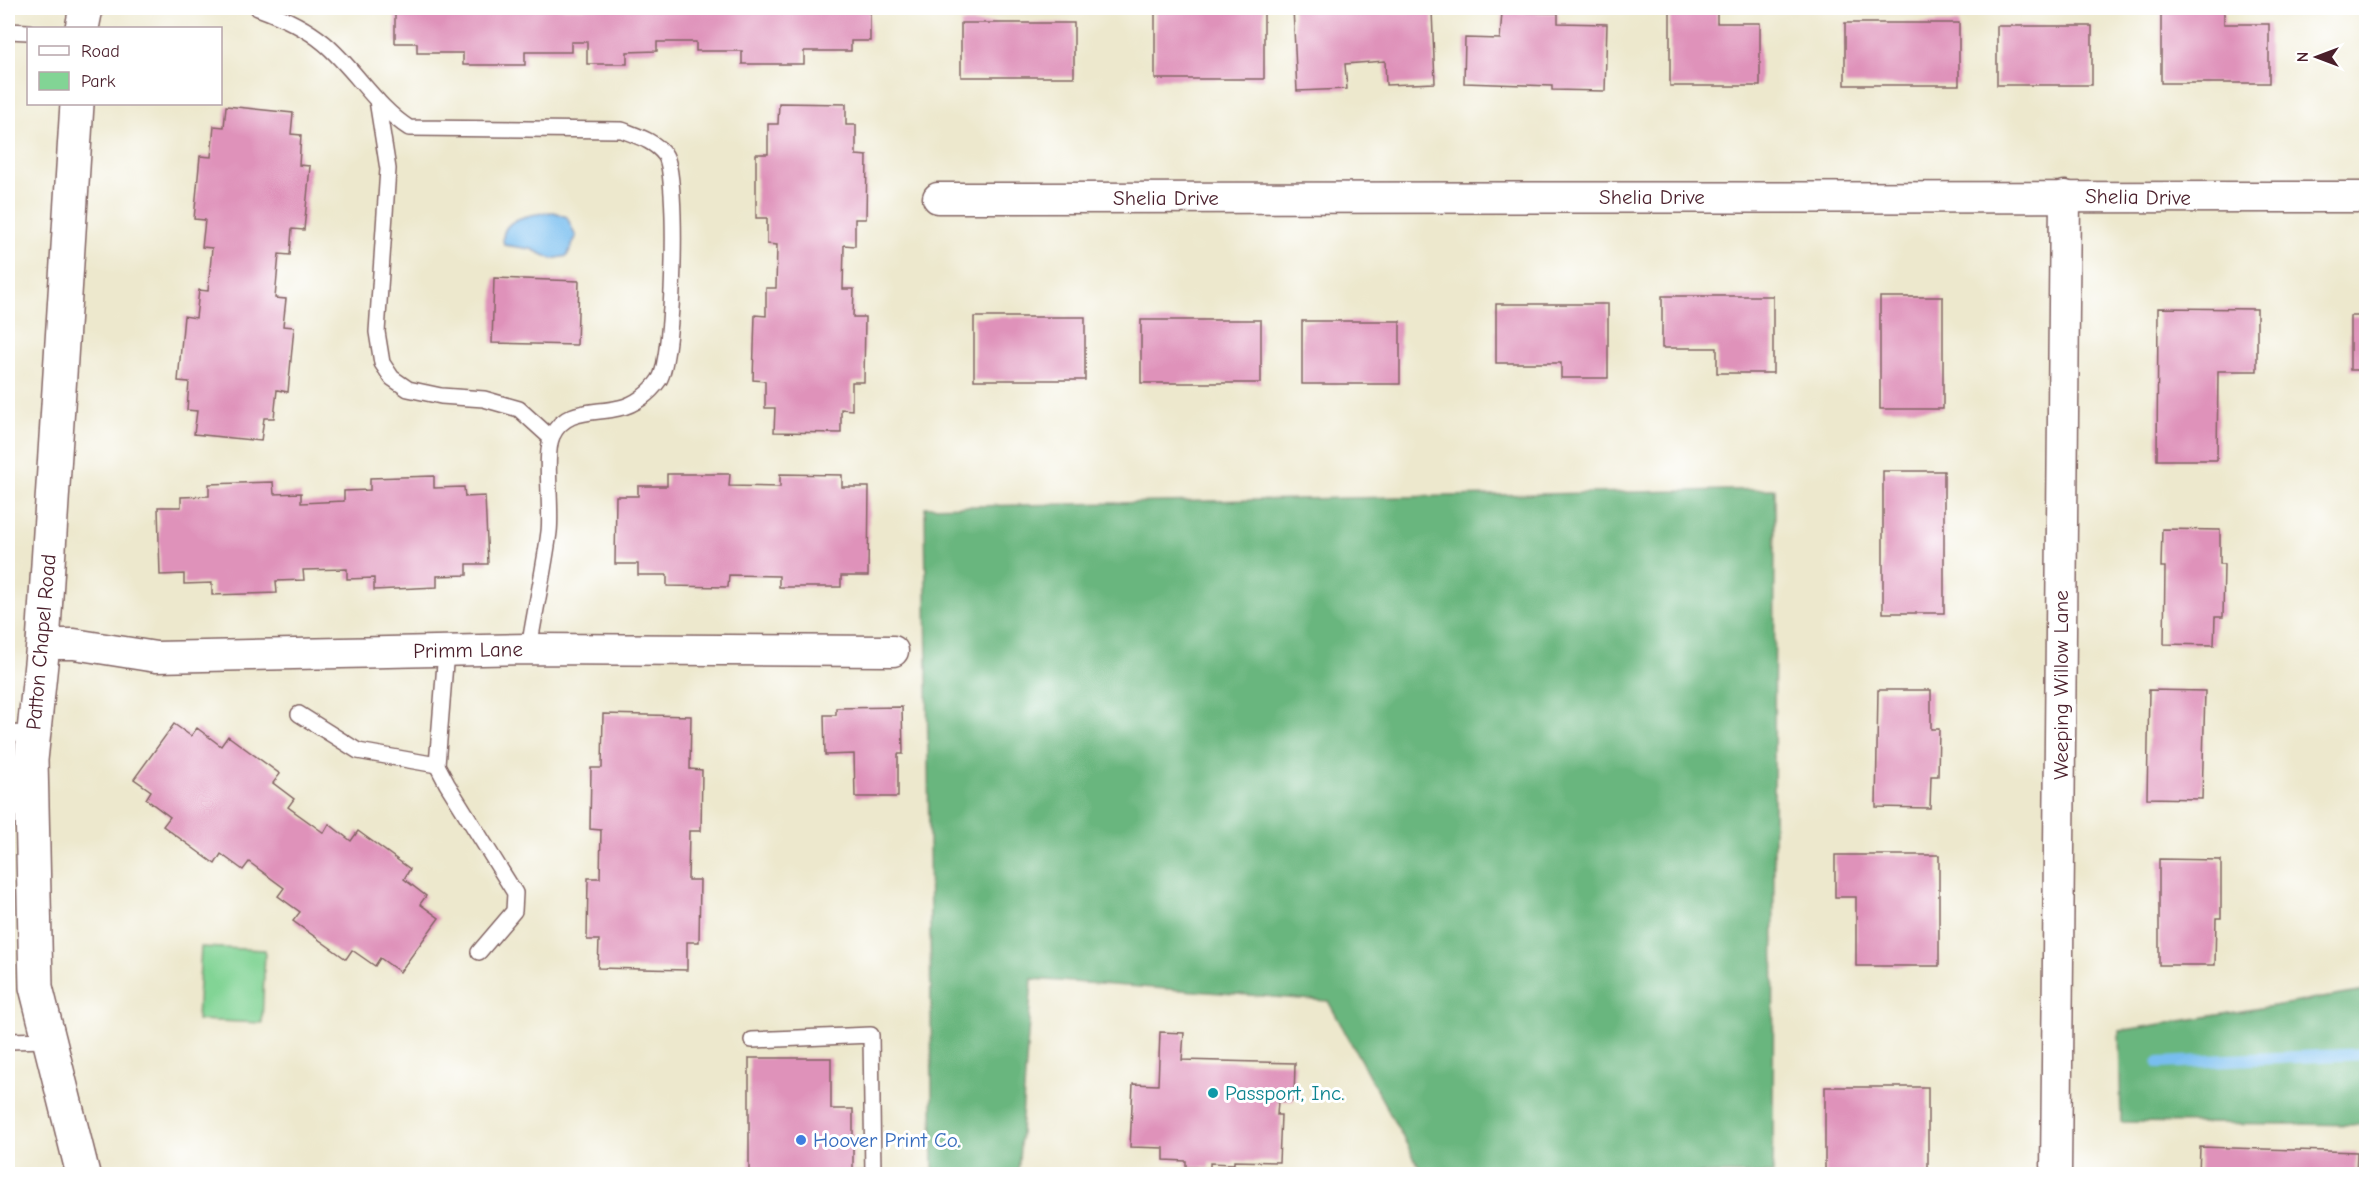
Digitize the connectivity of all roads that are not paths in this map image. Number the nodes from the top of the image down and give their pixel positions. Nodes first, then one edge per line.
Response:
1 (86, 8) edge
2 (258, 8) edge
3 (82, 27) edge
4 (8, 31) edge
5 (27, 32) edge
6 (377, 100) junction
7 (76, 105) edge
8 (2065, 196) junction
9 (2367, 197) edge
10 (938, 198) dead end
11 (551, 438) junction
12 (43, 644) junction
13 (529, 649) junction
14 (446, 651) junction
15 (893, 651) dead end
16 (299, 714) dead end
17 (21, 733) edge
18 (437, 765) junction
19 (478, 952) dead end
20 (50, 1040) junction
21 (752, 1040) dead end
22 (8, 1041) edge
23 (83, 1174) edge
24 (873, 1174) edge
25 (2056, 1174) edge

1 - 3 main road
2 - 6 lane
4 - 5 lane
6 - 11 lane
6 - 11 lane
7 - 12 main road, Patton Chapel Road
8 - 9 street, Shelia Drive
8 - 10 street, Shelia Drive
8 - 25 street, Weeping Willow Lane
11 - 13 lane
12 - 14 street, Primm Lane
12 - 17 main road, Patton Chapel Road
13 - 14 street, Primm Lane
13 - 15 street, Primm Lane
14 - 18 lane
16 - 18 lane
17 - 20 main road, Patton Chapel Road
18 - 19 lane
20 - 22 lane
20 - 23 main road, Patton Chapel Road
21 - 24 lane

